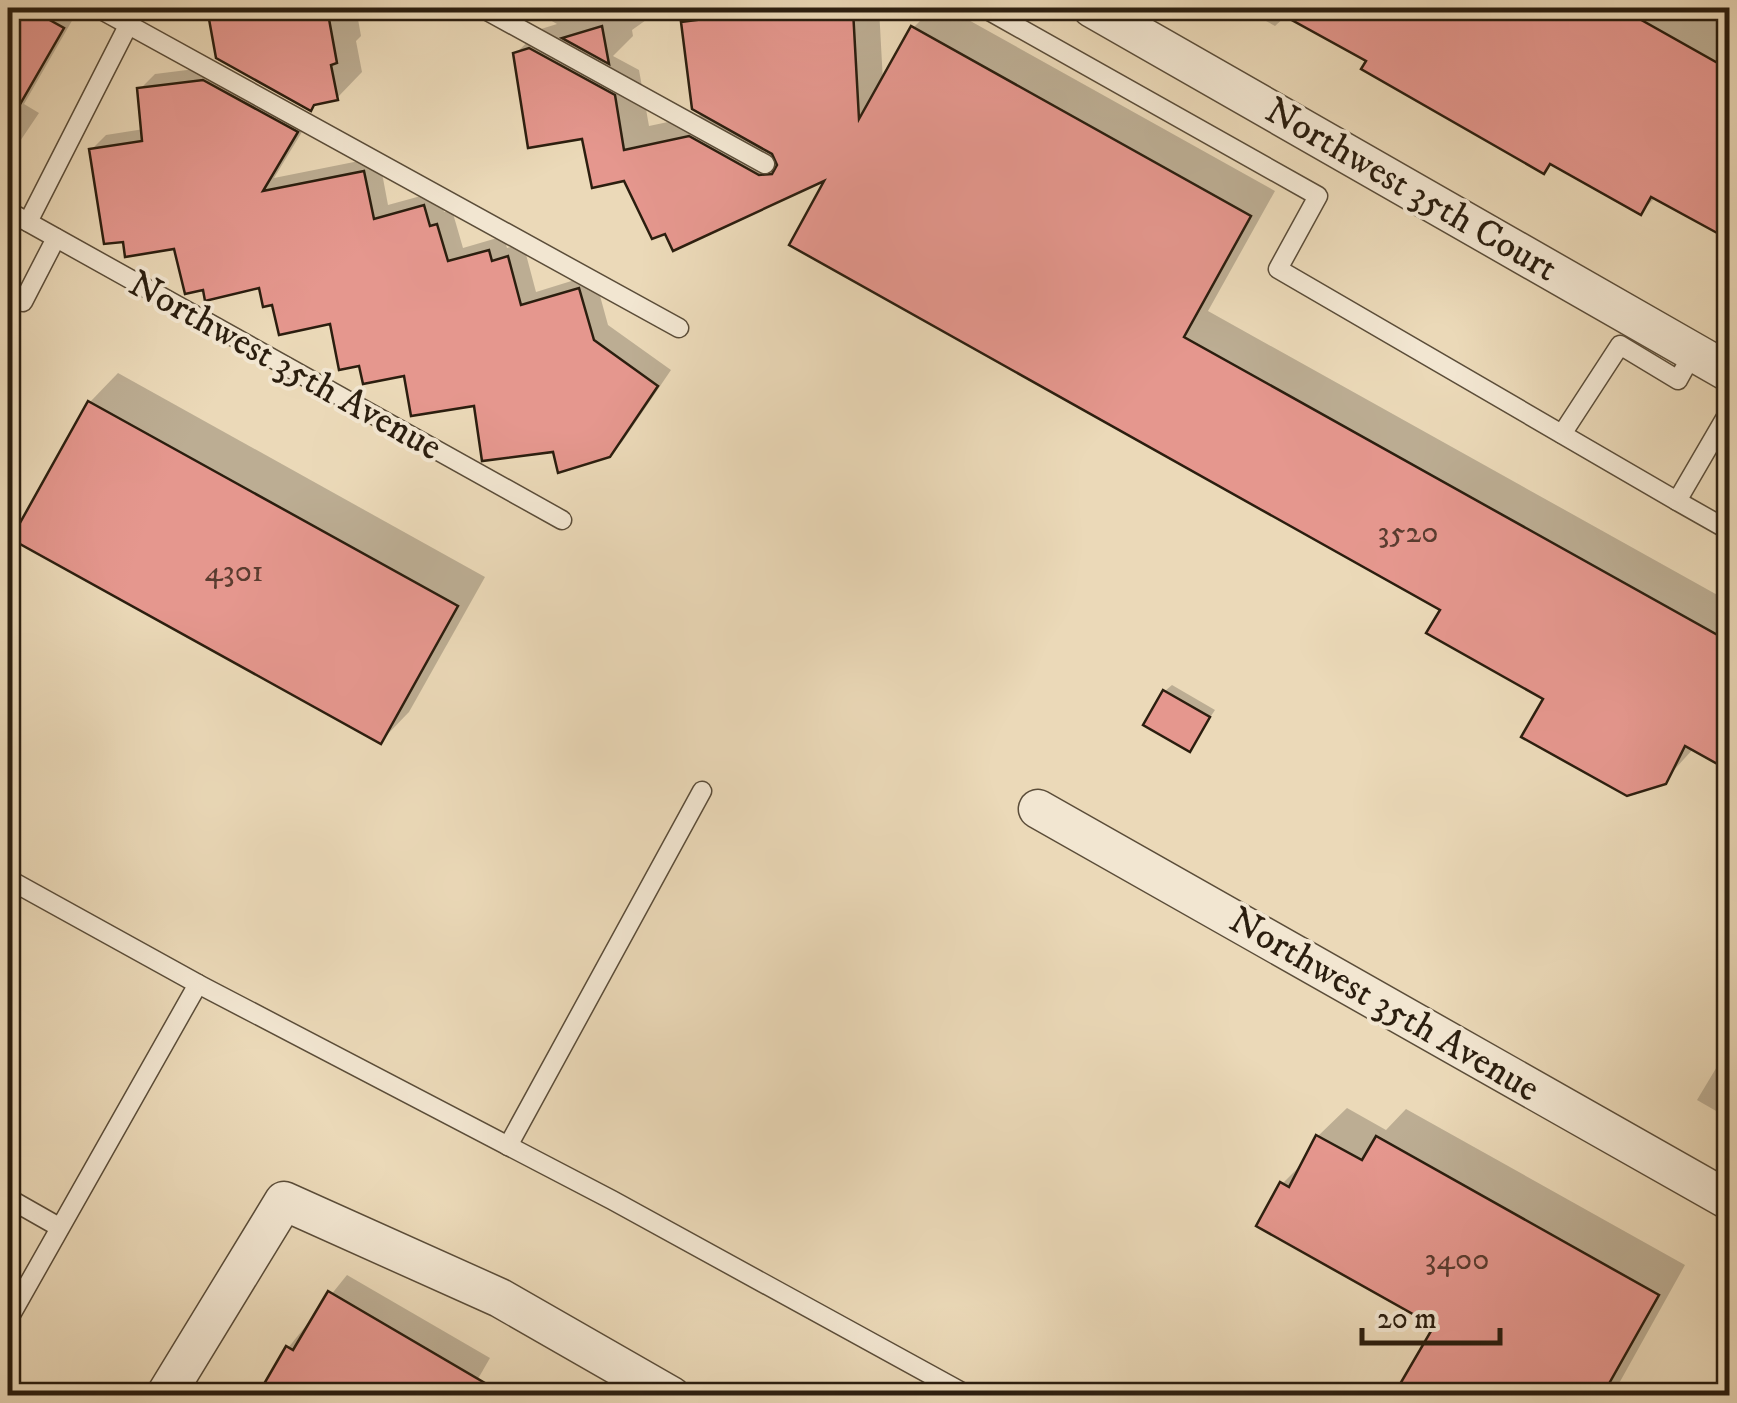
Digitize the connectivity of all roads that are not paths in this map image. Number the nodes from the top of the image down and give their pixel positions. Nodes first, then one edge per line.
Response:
1 (98, 8) edge
2 (482, 8) edge
3 (984, 8) edge
4 (1092, 8) edge
5 (131, 15) edge
6 (765, 164) dead end
7 (8, 210) edge
8 (28, 222) junction
9 (56, 238) junction
10 (23, 302) dead end
11 (679, 328) dead end
12 (1694, 353) junction
13 (1730, 373) edge
14 (1730, 410) edge
15 (1562, 434) junction
16 (1678, 500) junction
17 (562, 520) dead end
18 (1730, 531) edge
19 (702, 791) dead end
20 (1038, 809) dead end
21 (8, 880) edge
22 (198, 984) junction
23 (508, 1146) junction
24 (8, 1198) edge
25 (1730, 1201) edge
26 (59, 1227) junction
27 (8, 1320) edge
28 (165, 1396) edge
29 (671, 1396) edge
30 (969, 1396) edge

1 - 5 lane
2 - 6 lane
3 - 15 lane
4 - 12 street, Northwest 35th Court
5 - 8 lane
5 - 11 lane
7 - 8 lane, Northwest 35th Avenue
8 - 9 lane, Northwest 35th Avenue
9 - 10 lane
9 - 17 lane, Northwest 35th Avenue
12 - 13 street, Northwest 35th Court
12 - 15 lane
14 - 16 lane
15 - 16 lane
16 - 18 lane
19 - 23 lane
20 - 25 street, Northwest 35th Avenue
21 - 22 lane
22 - 23 lane
22 - 26 lane
23 - 30 lane
24 - 26 lane
26 - 27 lane
28 - 29 street

